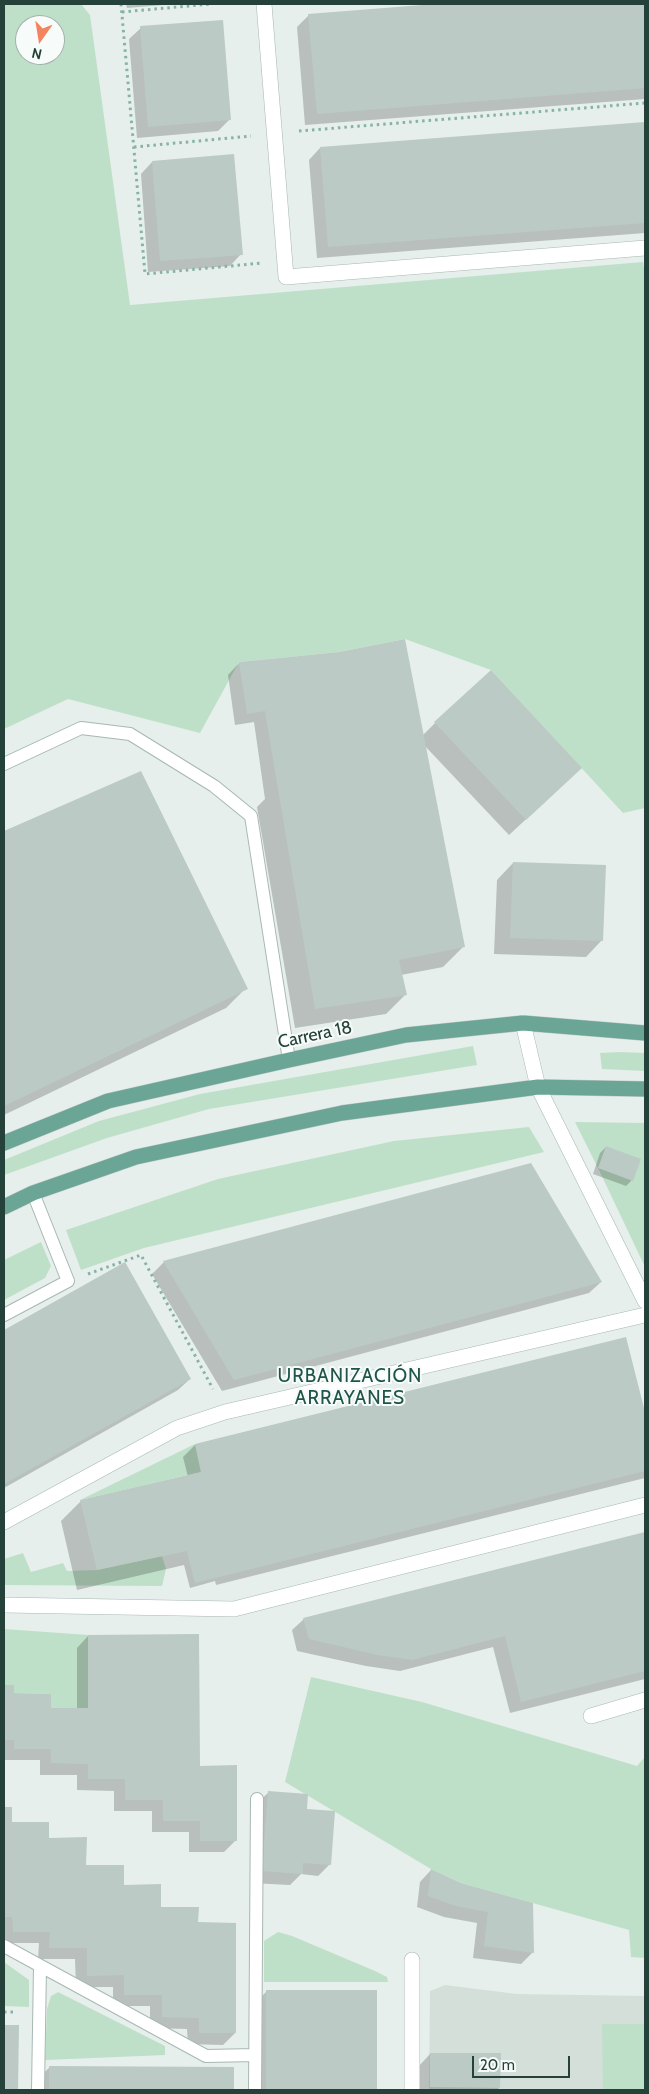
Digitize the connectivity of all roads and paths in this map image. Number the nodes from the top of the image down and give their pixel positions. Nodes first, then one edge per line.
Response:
1 (121, 4) edge
2 (211, 4) edge
3 (264, 4) edge
4 (122, 12) junction
5 (645, 103) edge
6 (274, 133) junction
7 (134, 147) junction
8 (645, 248) edge
9 (285, 261) junction
10 (4, 764) edge
11 (522, 1023) junction
12 (645, 1033) edge
13 (289, 1060) junction
14 (538, 1087) junction
15 (645, 1089) edge
16 (4, 1144) edge
17 (33, 1193) junction
18 (4, 1207) edge
19 (68, 1281) junction
20 (645, 1301) edge
21 (4, 1315) edge
22 (645, 1315) edge
23 (225, 1412) junction
24 (645, 1505) edge
25 (4, 1522) edge
26 (4, 1605) edge
27 (645, 1700) edge
28 (591, 1716) dead end
29 (257, 1799) dead end
30 (4, 1946) edge
31 (412, 1960) dead end
32 (40, 1967) junction
33 (255, 2055) junction
34 (38, 2090) edge
35 (255, 2090) edge
36 (412, 2090) edge

1 - 4 path
2 - 4 path
3 - 6 street
4 - 7 path
5 - 6 path
6 - 7 path
6 - 9 street
7 - 9 path
8 - 9 street
10 - 13 lane
11 - 12 main road, Carrera 18
11 - 13 main road, Carrera 18
11 - 14 street
13 - 16 main road, Carrera 18
14 - 15 main road
14 - 17 main road
14 - 20 street
17 - 18 main road
17 - 19 lane
19 - 21 lane
19 - 23 path
22 - 23 street
23 - 25 street
24 - 26 street
27 - 28 street
29 - 33 lane
30 - 32 lane
31 - 36 street
32 - 33 lane
32 - 34 lane
33 - 35 lane

